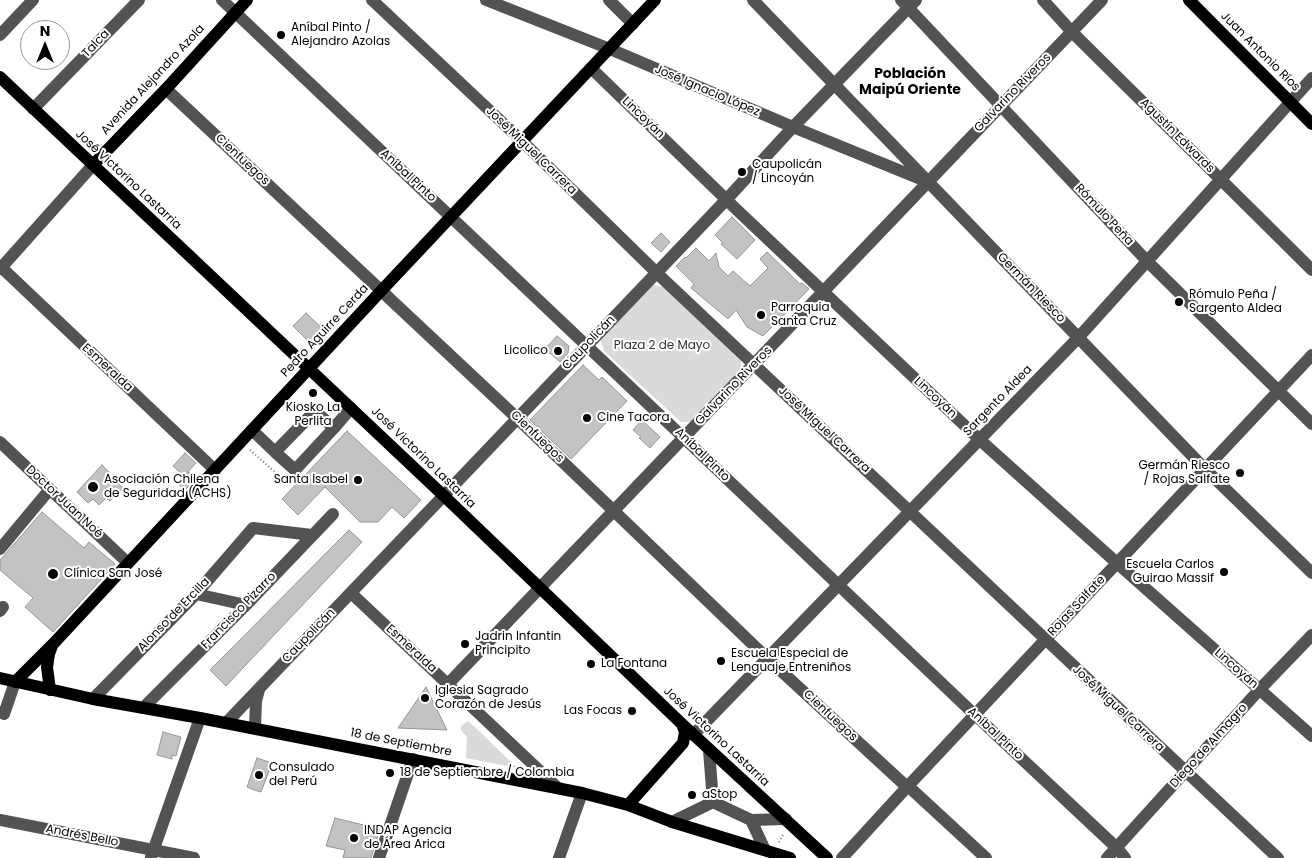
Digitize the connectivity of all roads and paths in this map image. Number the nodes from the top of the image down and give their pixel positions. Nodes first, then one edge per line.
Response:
1 (33, 0) edge
2 (139, 0) edge
3 (222, 0) edge
4 (247, 0) edge
5 (372, 0) edge
6 (486, 0) edge
7 (609, 0) edge
8 (655, 0) edge
9 (753, 0) edge
10 (1043, 0) edge
11 (1102, 0) edge
12 (1189, 0) edge
13 (908, 3) edge
14 (235, 12) junction
15 (633, 24) junction
16 (1072, 32) junction
17 (0, 35) edge
18 (610, 48) junction
19 (591, 68) junction
20 (0, 77) edge
21 (1312, 78) edge
22 (835, 85) junction
23 (166, 89) junction
24 (1290, 102) junction
25 (1001, 106) junction
26 (33, 108) junction
27 (1312, 124) edge
28 (792, 127) junction
29 (522, 142) junction
30 (93, 165) junction
31 (1220, 180) junction
32 (928, 182) junction
33 (726, 200) junction
34 (451, 217) junction
35 (1148, 261) junction
36 (0, 268) edge
37 (1312, 270) edge
38 (656, 272) junction
39 (381, 291) junction
40 (823, 292) junction
41 (1078, 338) junction
42 (587, 346) junction
43 (1312, 354) edge
44 (754, 364) junction
45 (309, 369) junction
46 (1278, 391) junction
47 (351, 408) junction
48 (517, 418) junction
49 (1312, 424) edge
50 (334, 428) junction
51 (252, 430) junction
52 (684, 438) junction
53 (980, 440) junction
54 (0, 442) edge
55 (241, 442) junction
56 (275, 452) junction
57 (1205, 469) junction
58 (215, 470) junction
59 (285, 481) dead end
60 (50, 489) junction
61 (444, 496) junction
62 (614, 511) junction
63 (910, 511) junction
64 (333, 514) dead end
65 (312, 535) junction
66 (0, 549) edge
67 (128, 563) junction
68 (1117, 563) junction
69 (1312, 573) edge
70 (838, 585) junction
71 (540, 588) junction
72 (351, 592) junction
73 (196, 594) junction
74 (246, 605) junction
75 (1312, 635) edge
76 (1045, 640) junction
77 (54, 642) junction
78 (768, 658) junction
79 (0, 678) edge
80 (15, 682) junction
81 (448, 684) junction
82 (262, 686) junction
83 (50, 690) junction
84 (1260, 690) junction
85 (93, 699) junction
86 (143, 708) junction
87 (0, 712) edge
88 (974, 715) junction
89 (200, 718) junction
90 (226, 723) junction
91 (682, 724) junction
92 (255, 728) junction
93 (693, 735) junction
94 (1312, 736) edge
95 (709, 750) junction
96 (412, 760) junction
97 (1186, 772) junction
98 (907, 786) junction
99 (558, 788) junction
100 (582, 793) junction
101 (713, 802) junction
102 (628, 805) junction
103 (0, 820) edge
104 (751, 820) junction
105 (788, 821) junction
106 (672, 822) junction
107 (1117, 848) junction
108 (152, 854) edge
109 (779, 855) edge
110 (194, 858) edge
111 (378, 858) edge
112 (559, 858) edge
113 (827, 858) edge
114 (842, 858) edge
115 (986, 858) edge
116 (1107, 858) edge
117 (1126, 858) edge
118 (1278, 858) edge

1 - 17 street
2 - 26 street, Talca
3 - 14 street, Aníbal Pinto
4 - 14 main road, Avenida Alejandro Azola
5 - 29 street, José Miguel Carrera
6 - 18 street, José Ignacio López
7 - 15 street
8 - 15 main road, Pedro Aguirre Cerda
9 - 22 street, Germán Riesco
10 - 16 street, Agustín Edwards
11 - 16 street, Galvarino Riveros
12 - 24 main road, Juan Antonio Ríos
13 - 22 street, Caupolicán
13 - 25 street, Rómulo Peña
14 - 23 main road, Avenida Alejandro Azola
14 - 34 street, Aníbal Pinto
15 - 18 main road, Pedro Aguirre Cerda
16 - 25 street, Galvarino Riveros
16 - 31 street, Agustín Edwards
18 - 19 main road, Pedro Aguirre Cerda
18 - 28 street, José Ignacio López
19 - 29 main road, Pedro Aguirre Cerda
19 - 33 street, Lincoyán
20 - 26 main road, José Victorino Lastarria
21 - 24 street, Sargento Aldea
22 - 28 street, Caupolicán
22 - 32 street, Germán Riesco
23 - 30 main road, Avenida Alejandro Azola
23 - 39 street, Cienfuegos
24 - 27 main road, Juan Antonio Ríos
24 - 31 street, Sargento Aldea
25 - 32 street, Galvarino Riveros
25 - 35 street, Rómulo Peña
26 - 30 main road, José Victorino Lastarria
28 - 32 street, José Ignacio López
28 - 33 street, Caupolicán
29 - 34 main road, Pedro Aguirre Cerda
29 - 38 street, José Miguel Carrera
30 - 36 street, Avenida Alejandro Azola
30 - 45 main road, José Victorino Lastarria
31 - 35 street, Sargento Aldea
31 - 37 street, Agustín Edwards
32 - 40 street, Galvarino Riveros
32 - 41 street, Germán Riesco
33 - 38 street, Caupolicán
33 - 40 street, Lincoyán
34 - 39 main road, Pedro Aguirre Cerda
34 - 42 street, Aníbal Pinto
35 - 41 street, Sargento Aldea
35 - 46 street, Rómulo Peña
36 - 58 street, Esmeralda
38 - 42 street, Caupolicán
38 - 44 street, José Miguel Carrera
39 - 45 main road, Pedro Aguirre Cerda
39 - 48 street, Cienfuegos
40 - 44 street, Galvarino Riveros
40 - 53 street, Lincoyán
41 - 53 street, Sargento Aldea
41 - 57 street, Germán Riesco
42 - 48 street, Caupolicán
42 - 52 street, Aníbal Pinto
43 - 46 street, Rojas Salfate
44 - 52 street, Galvarino Riveros
44 - 63 street, José Miguel Carrera
45 - 47 main road, José Victorino Lastarria
45 - 51 main road, Pedro Aguirre Cerda
46 - 49 street, Rómulo Peña
46 - 57 street, Rojas Salfate
47 - 50 street
47 - 61 main road, José Victorino Lastarria
48 - 61 street, Caupolicán
48 - 62 street, Cienfuegos
50 - 56 street
50 - 56 street
51 - 55 main road, Pedro Aguirre Cerda
51 - 56 street
52 - 62 street, Galvarino Riveros
52 - 70 street, Aníbal Pinto
53 - 63 street, Sargento Aldea
53 - 68 street, Lincoyán
54 - 60 street, Doctor Juan Noé
55 - 58 main road, Pedro Aguirre Cerda
55 - 59 path
57 - 68 street, Rojas Salfate
57 - 69 street, Germán Riesco
58 - 67 main road, Pedro Aguirre Cerda
60 - 66 street
60 - 67 street, Doctor Juan Noé
61 - 71 main road, José Victorino Lastarria
61 - 72 street, Caupolicán
62 - 71 street, Galvarino Riveros
62 - 78 street, Cienfuegos
63 - 70 street, Sargento Aldea
63 - 76 street, José Miguel Carrera
64 - 65 street, Francisco Pizarro
65 - 73 street, Alonso de Ercilla
65 - 74 street, Francisco Pizarro
67 - 77 main road, Pedro Aguirre Cerda
68 - 76 street, Rojas Salfate
68 - 84 street, Lincoyán
70 - 78 street, Sargento Aldea
70 - 88 street, Aníbal Pinto
71 - 81 street, Galvarino Riveros
71 - 91 main road, José Victorino Lastarria
72 - 81 street, Esmeralda
72 - 82 street, Caupolicán
73 - 74 street
73 - 85 street, Alonso de Ercilla
74 - 86 street, Francisco Pizarro
75 - 84 street, Diego de Almagro
76 - 88 street, Rojas Salfate
76 - 97 street, José Miguel Carrera
77 - 80 main road, Pedro Aguirre Cerda
77 - 83 main road
78 - 93 street, Sargento Aldea
78 - 98 street, Cienfuegos
79 - 80 main road, 18 de Septiembre
80 - 83 main road, 18 de Septiembre
80 - 87 street
81 - 99 street, Esmeralda
82 - 90 street, Caupolicán
82 - 92 street, Caupolicán
83 - 85 main road, 18 de Septiembre
84 - 94 street, Lincoyán
84 - 97 street, Diego de Almagro
85 - 86 main road, 18 de Septiembre
86 - 89 main road, 18 de Septiembre
88 - 98 street, Rojas Salfate
88 - 107 street, Aníbal Pinto
89 - 90 main road, 18 de Septiembre
89 - 108 street
90 - 92 main road, 18 de Septiembre
91 - 93 main road, José Victorino Lastarria
91 - 102 main road
92 - 96 main road, 18 de Septiembre
93 - 95 main road, José Victorino Lastarria
95 - 101 street
95 - 105 main road, José Victorino Lastarria
96 - 99 main road, 18 de Septiembre
96 - 111 street
97 - 107 street, Diego de Almagro
97 - 118 street, José Miguel Carrera
98 - 114 street, Rojas Salfate
98 - 115 street, Cienfuegos
99 - 100 main road, 18 de Septiembre
100 - 102 main road, 18 de Septiembre
100 - 112 street
101 - 104 street
101 - 106 street
102 - 106 main road, 18 de Septiembre
103 - 108 street, Andrés Bello
104 - 105 street
104 - 109 street
105 - 109 path
105 - 113 main road, José Victorino Lastarria
106 - 109 main road, 18 de Septiembre
107 - 116 street, Diego de Almagro
107 - 117 street, Aníbal Pinto
108 - 110 street, Andrés Bello

